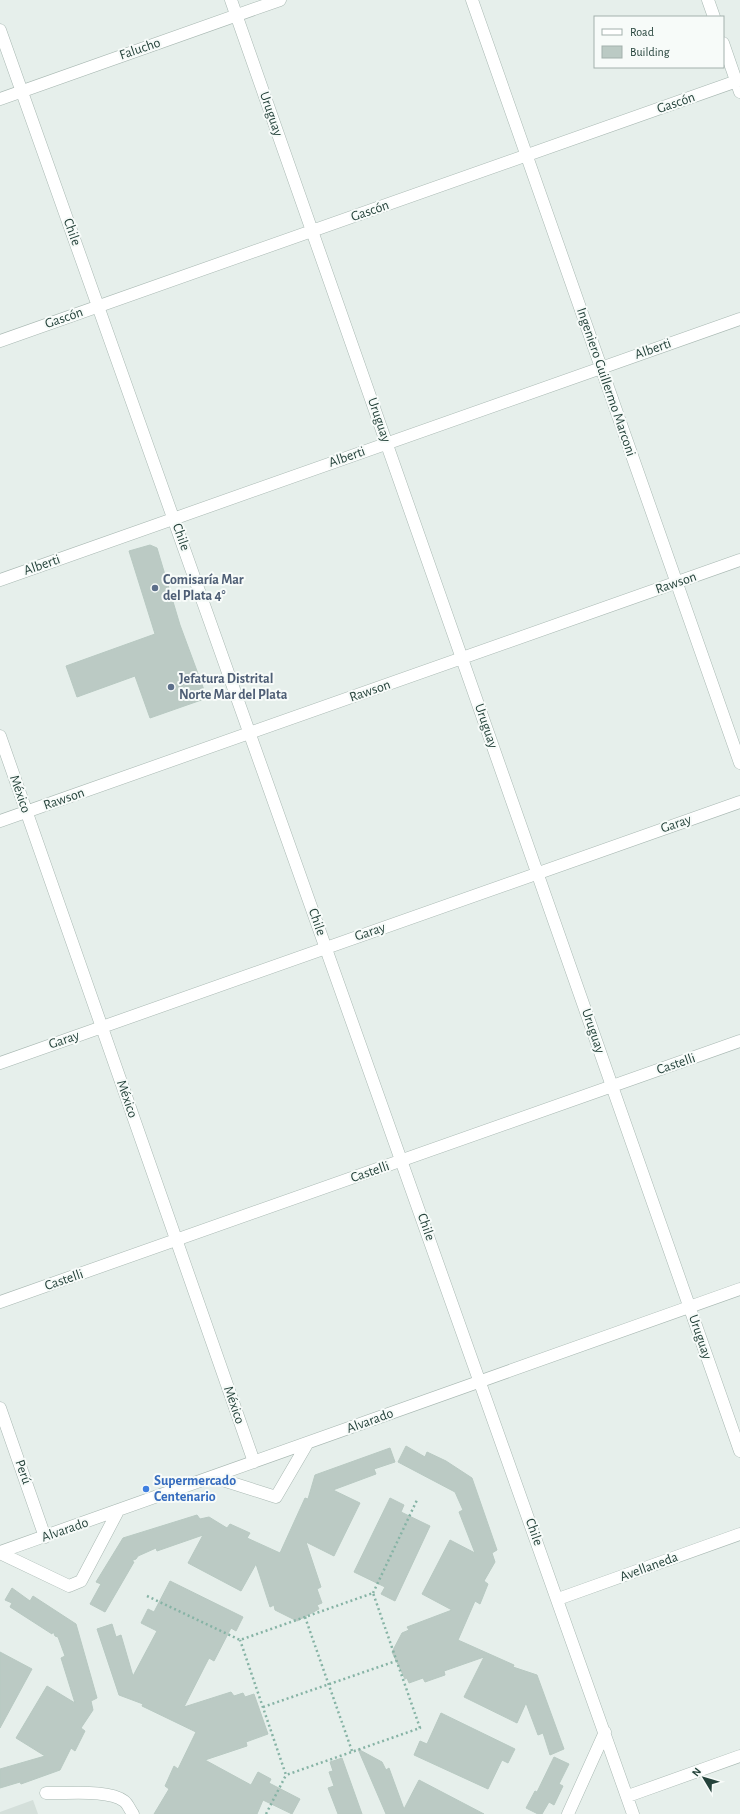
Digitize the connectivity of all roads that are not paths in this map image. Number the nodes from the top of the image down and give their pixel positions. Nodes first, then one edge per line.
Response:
1 (231, 0) edge
2 (280, 0) edge
3 (472, 0) edge
4 (708, 0) edge
5 (237, 15) junction
6 (714, 16) edge
7 (0, 30) edge
8 (724, 46) edge
9 (739, 84) edge
10 (22, 91) junction
11 (0, 99) edge
12 (526, 155) junction
13 (312, 231) junction
14 (98, 306) junction
15 (740, 319) edge
16 (0, 341) edge
17 (601, 368) junction
18 (387, 443) junction
19 (174, 518) junction
20 (740, 560) edge
21 (0, 580) edge
22 (676, 583) junction
23 (462, 658) junction
24 (250, 733) junction
25 (0, 736) edge
26 (740, 763) edge
27 (740, 802) edge
28 (26, 812) junction
29 (0, 821) edge
30 (538, 873) junction
31 (326, 947) junction
32 (102, 1027) junction
33 (740, 1041) edge
34 (0, 1062) edge
35 (612, 1086) junction
36 (402, 1160) junction
37 (176, 1240) junction
38 (740, 1289) edge
39 (0, 1302) edge
40 (690, 1307) junction
41 (480, 1381) junction
42 (0, 1408) edge
43 (307, 1444) junction
44 (740, 1451) edge
45 (254, 1462) junction
46 (213, 1477) junction
47 (118, 1511) junction
48 (740, 1534) edge
49 (45, 1536) junction
50 (0, 1552) edge
51 (558, 1599) junction
52 (605, 1732) junction
53 (740, 1756) edge
54 (46, 1794) dead end
55 (628, 1796) junction
56 (133, 1814) edge
57 (568, 1814) edge
58 (633, 1814) edge

1 - 5 street, Uruguay
2 - 5 street, Falucho
3 - 12 street, Ingeniero Guillermo Marconi
4 - 6 street
5 - 10 street, Falucho
5 - 13 street, Uruguay
7 - 10 street, Chile
8 - 9 street
9 - 12 street, Gascón
10 - 11 street, Falucho
10 - 14 street, Chile
12 - 13 street, Gascón
12 - 17 street, Ingeniero Guillermo Marconi
13 - 14 street, Gascón
13 - 18 street, Uruguay
14 - 16 street, Gascón
14 - 19 street, Chile
15 - 17 street, Alberti
17 - 18 street, Alberti
17 - 22 street, Ingeniero Guillermo Marconi
18 - 19 street, Alberti
18 - 23 street, Uruguay
19 - 21 street, Alberti
19 - 24 street, Chile
20 - 22 street, Rawson
22 - 23 street, Rawson
22 - 26 street, Ingeniero Guillermo Marconi
23 - 24 street, Rawson
23 - 30 street, Uruguay
24 - 28 street, Rawson
24 - 31 street, Chile
25 - 28 street, México
27 - 30 street, Garay
28 - 29 street, Rawson
28 - 32 street, México
30 - 31 street, Garay
30 - 35 street, Uruguay
31 - 32 street, Garay
31 - 36 street, Chile
32 - 34 street, Garay
32 - 37 street, México
33 - 35 street, Castelli
35 - 36 street, Castelli
35 - 40 street, Uruguay
36 - 37 street, Castelli
36 - 41 street, Chile
37 - 39 street, Castelli
37 - 45 street, México
38 - 40 street, Alvarado
40 - 41 street, Alvarado
40 - 44 street, Uruguay
41 - 43 street, Alvarado
41 - 51 street, Chile
42 - 49 street, Perú
43 - 45 street, Alvarado
43 - 46 street
45 - 46 street, Alvarado
46 - 47 street, Alvarado
47 - 49 street, Alvarado
47 - 50 street
48 - 51 street, Avellaneda
49 - 50 street, Alvarado
51 - 52 street, Chile
52 - 55 street, Chile
52 - 57 street
53 - 55 street
54 - 56 street
55 - 58 street, Chile

